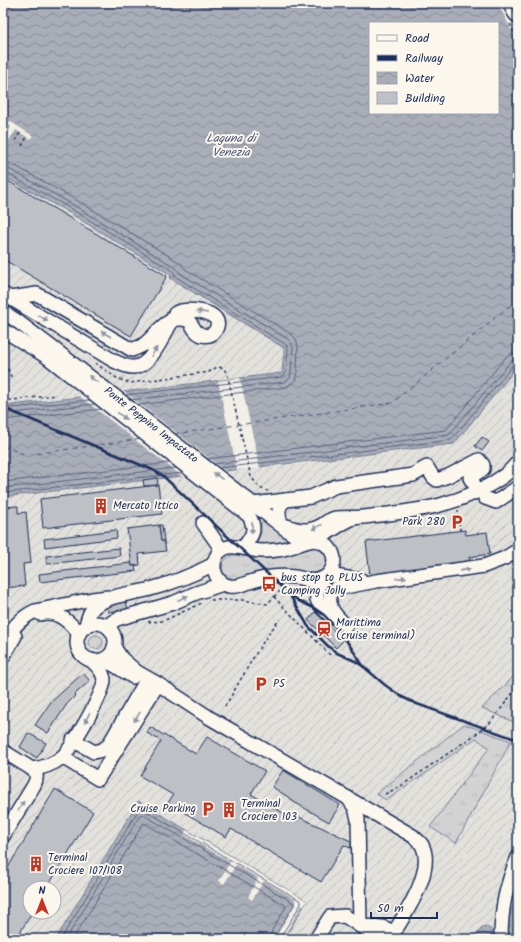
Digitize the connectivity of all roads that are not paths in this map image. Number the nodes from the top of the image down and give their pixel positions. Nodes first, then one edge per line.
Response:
1 (513, 3) edge
2 (518, 12) edge
3 (6, 296) edge
4 (3, 312) edge
5 (3, 330) edge
6 (50, 353) junction
7 (518, 462) edge
8 (472, 481) dead end
9 (518, 487) edge
10 (286, 500) junction
11 (490, 500) dead end
12 (248, 504) junction
13 (354, 518) junction
14 (278, 522) junction
15 (203, 523) dead end
16 (339, 527) junction
17 (311, 540) junction
18 (243, 548) junction
19 (222, 550) junction
20 (518, 550) edge
21 (332, 551) junction
22 (214, 564) junction
23 (324, 577) junction
24 (376, 581) junction
25 (223, 584) junction
26 (142, 591) junction
27 (115, 596) junction
28 (52, 606) junction
29 (147, 611) junction
30 (109, 628) junction
31 (82, 631) junction
32 (3, 643) edge
33 (114, 647) junction
34 (3, 657) edge
35 (96, 660) junction
36 (152, 686) junction
37 (74, 740) junction
38 (3, 752) edge
39 (62, 757) junction
40 (32, 769) junction
41 (347, 797) junction
42 (3, 836) edge
43 (518, 857) edge
44 (360, 926) junction
45 (390, 937) edge
46 (316, 939) edge
47 (365, 939) edge
48 (501, 939) edge

1 - 2 highway
3 -> 3 street
4 - 6 street
5 - 6 street
6 - 12 street, Ponte Peppino Impastato
7 - 13 street
8 - 10 street
9 - 11 street
10 - 12 street
10 - 14 street
12 - 14 street, Ponte Peppino Impastato
12 -> 18 street
13 -> 14 street
13 - 16 street
14 - 17 street, Ponte Peppino Impastato
15 - 19 street
16 - 17 street
16 - 21 street
17 - 18 street
17 - 21 street, Ponte Peppino Impastato
18 - 19 street
19 - 22 street
24 -> 20 street
21 - 23 street
22 - 25 street
22 - 26 street
23 - 24 street
23 - 24 street
23 - 25 street
29 -> 25 street
26 - 27 street
26 - 29 street
27 - 28 street
27 - 31 street
28 - 31 street
28 - 32 street
29 - 30 street
30 - 31 street
30 - 33 street
31 - 34 street
31 - 35 street
33 - 35 street
33 - 36 street
35 - 36 street
35 -> 37 street
36 - 37 street
36 -> 39 street
36 - 41 street
37 - 39 street
38 - 40 street
39 - 40 street
42 -> 40 street
41 - 44 street
41 - 45 street
43 - 48 street
44 - 45 street
44 - 46 street
45 - 47 street

